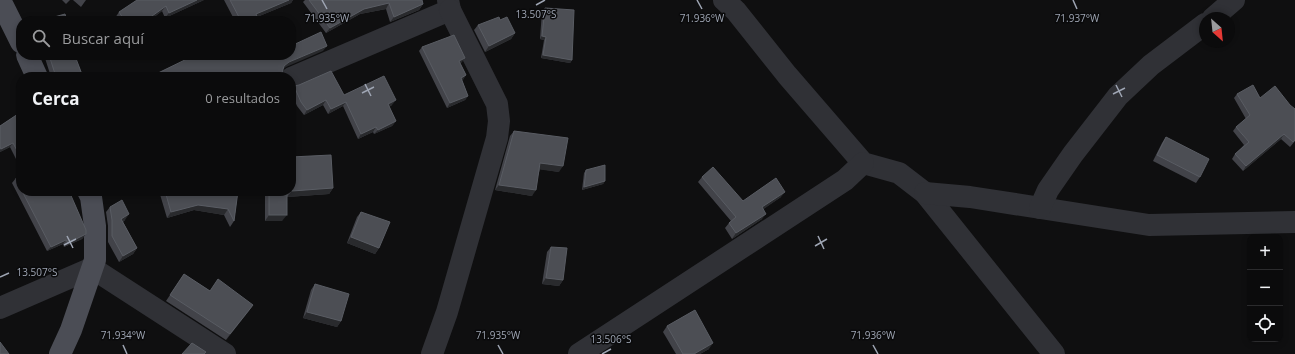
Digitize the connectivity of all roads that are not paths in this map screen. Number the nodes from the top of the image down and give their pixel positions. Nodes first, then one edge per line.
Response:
1 (724, 0) edge
2 (1234, 0) edge
3 (3, 3) edge
4 (449, 5) edge
5 (1220, 12) edge
6 (1199, 29) edge
7 (16, 31) edge
8 (29, 60) edge
9 (35, 72) edge
10 (296, 76) edge
11 (863, 163) junction
12 (925, 193) junction
13 (93, 196) edge
14 (1040, 208) junction
15 (1295, 222) edge
16 (92, 268) junction
17 (0, 308) edge
18 (60, 354) edge
19 (225, 354) edge
20 (432, 354) edge
21 (579, 354) edge
22 (1054, 354) edge

1 - 11 street
2 - 5 street
3 - 7 main road
4 - 10 street
4 - 20 street
6 - 14 street
8 - 9 main road
11 - 12 street
11 - 21 street
12 - 14 street
12 - 22 street
13 - 16 main road
14 - 15 street
16 - 17 street
16 - 18 main road
16 - 19 street

